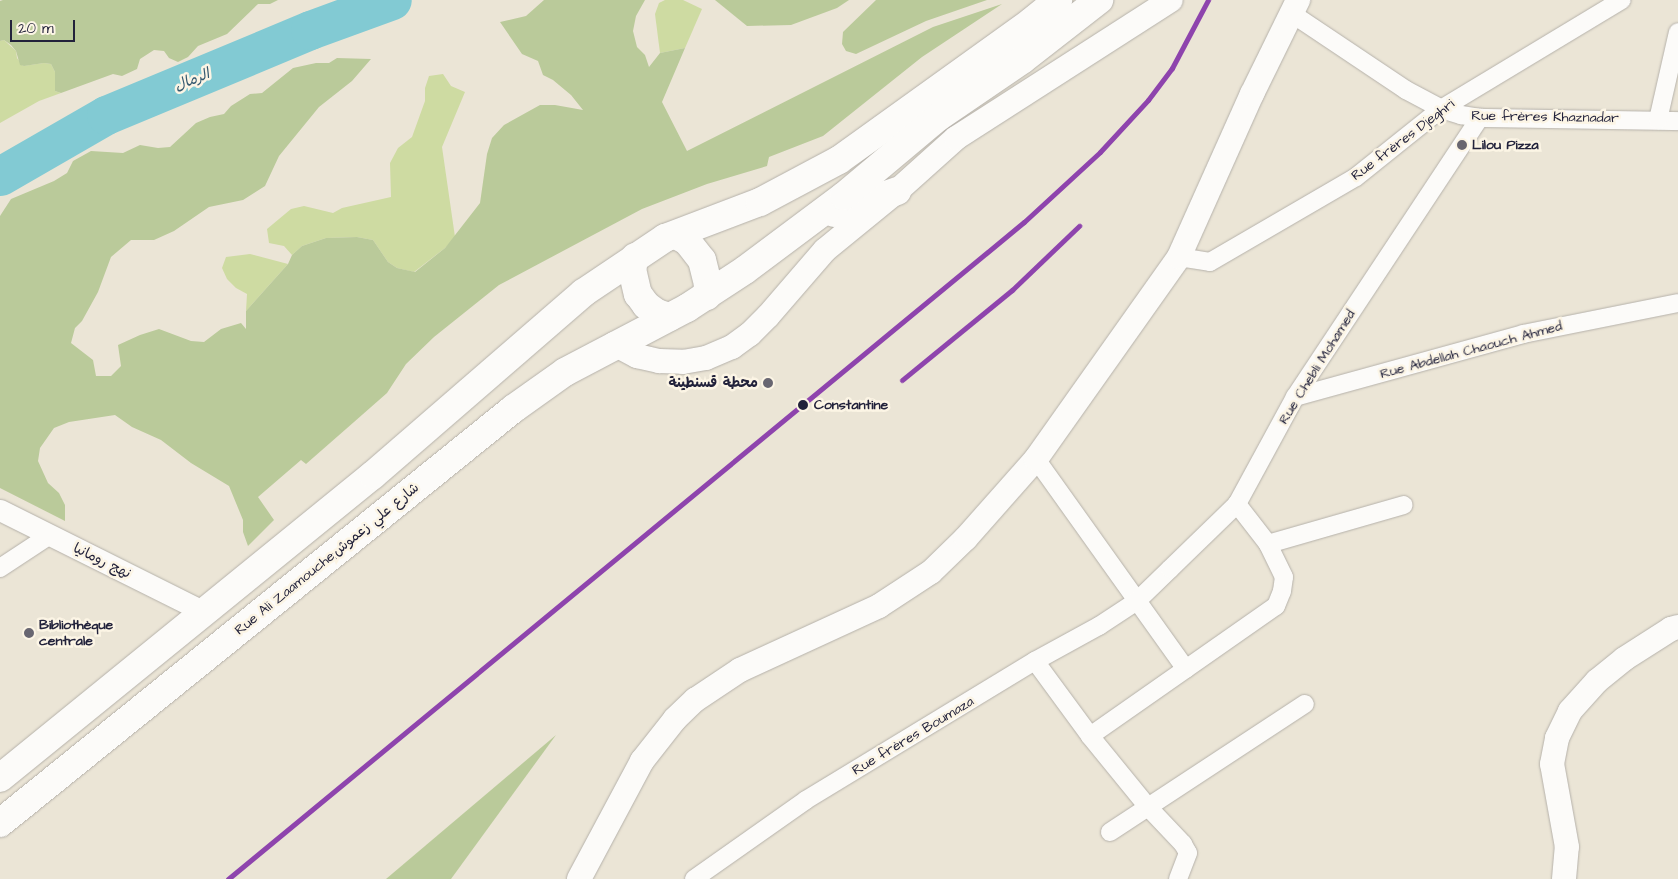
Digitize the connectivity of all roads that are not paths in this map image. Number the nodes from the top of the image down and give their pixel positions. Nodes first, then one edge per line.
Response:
1 (1100, 0) edge
2 (1171, 0) edge
3 (1622, 0) edge
4 (1054, 4) edge
5 (1295, 7) edge
6 (1678, 32) edge
7 (1441, 109) junction
8 (1480, 118) junction
9 (1658, 120) junction
10 (1678, 121) edge
11 (896, 191) junction
12 (811, 221) junction
13 (676, 235) junction
14 (635, 257) junction
15 (1179, 257) junction
16 (707, 296) junction
17 (1678, 303) edge
18 (669, 318) junction
19 (614, 344) junction
20 (1295, 397) junction
21 (1036, 459) junction
22 (1237, 504) junction
23 (1404, 505) dead end
24 (0, 510) edge
25 (50, 535) junction
26 (1268, 544) junction
27 (0, 568) edge
28 (1137, 601) junction
29 (204, 611) junction
30 (1678, 627) edge
31 (1035, 661) junction
32 (1186, 669) junction
33 (1305, 704) dead end
34 (1090, 736) junction
35 (0, 778) edge
36 (1148, 807) junction
37 (0, 823) edge
38 (1110, 832) dead end
39 (579, 879) edge
40 (694, 879) edge
41 (1178, 879) edge
42 (1564, 879) edge

1 - 12 main road
2 - 11 main road
3 - 7 street, Rue frères Djeghri
4 - 13 main road
5 - 7 street, Rue frères Khaznadar
5 - 15 main road
6 - 9 street
7 - 8 street, Rue frères Khaznadar
7 - 15 street, Rue frères Djeghri
8 - 9 street, Rue frères Khaznadar
8 - 20 street, Rue Chebli Mohamed
9 - 10 street, Rue frères Khaznadar
11 - 12 main road
11 - 19 main road
12 - 16 main road
13 - 14 main road
13 - 16 main road
14 - 18 main road
14 - 29 main road
15 - 21 main road
16 - 18 main road
17 - 20 street, Rue Abdellah Chaouch Ahmed
18 - 19 main road, Rue Ali Zaamouche;شارع علي زعموش
19 - 37 main road, Rue Ali Zaamouche;شارع علي زعموش
20 - 22 street, Rue Chebli Mohamed
21 - 28 street
21 - 39 main road
22 - 26 street
22 - 28 street, Rue Chebli Mohamed
23 - 26 street
24 - 25 street, نهج رومانيا
25 - 27 street
25 - 29 street, نهج رومانيا
26 - 32 street
28 - 31 street, Rue frères Boumaza
28 - 32 street
29 - 35 main road
30 - 42 main road
31 - 34 street
31 - 40 street, Rue frères Boumaza
32 - 34 street
33 - 36 street
34 - 36 street
36 - 38 street
36 - 41 street

